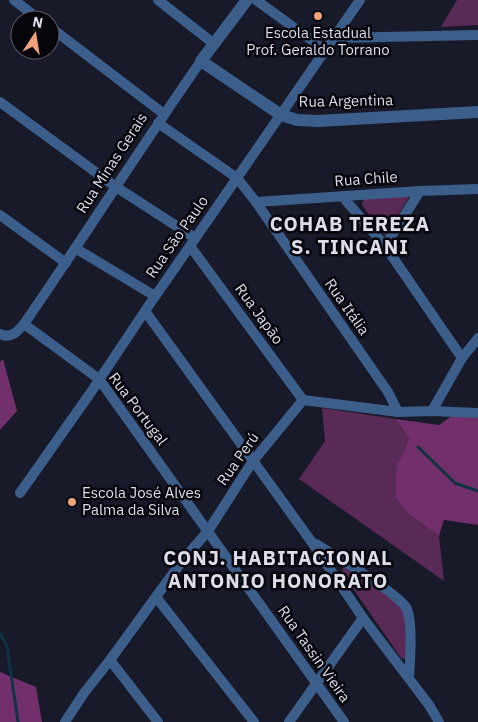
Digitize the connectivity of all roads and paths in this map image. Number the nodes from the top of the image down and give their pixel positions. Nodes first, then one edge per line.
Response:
1 (14, 0) edge
2 (158, 0) edge
3 (246, 0) edge
4 (256, 0) edge
5 (360, 0) edge
6 (27, 10) edge
7 (60, 35) edge
8 (478, 35) edge
9 (334, 38) junction
10 (213, 43) junction
11 (325, 50) junction
12 (201, 60) junction
13 (0, 102) edge
14 (478, 112) edge
15 (281, 115) junction
16 (161, 118) junction
17 (237, 178) junction
18 (116, 187) junction
19 (478, 189) edge
20 (420, 191) junction
21 (342, 196) junction
22 (256, 202) junction
23 (0, 215) edge
24 (193, 242) junction
25 (385, 246) junction
26 (75, 248) junction
27 (66, 263) junction
28 (155, 296) junction
29 (145, 310) junction
30 (24, 324) junction
31 (1, 334) edge
32 (478, 338) edge
33 (462, 358) junction
34 (99, 379) junction
35 (303, 400) junction
36 (398, 412) junction
37 (432, 412) junction
38 (478, 413) edge
39 (253, 461) junction
40 (20, 493) dead end
41 (208, 531) junction
42 (311, 541) junction
43 (156, 597) junction
44 (363, 618) junction
45 (110, 660) junction
46 (409, 678) junction
47 (316, 684) junction
48 (65, 722) edge
49 (158, 722) edge
50 (254, 722) edge
51 (289, 722) edge
52 (344, 722) edge
53 (438, 722) edge

1 - 6 street
2 - 10 street
3 - 10 street, Rua Minas Gerais
4 - 11 street
5 - 9 street, Rua São Paulo
7 - 16 street, Rua Itália
8 - 9 street
9 - 11 street, Rua São Paulo
10 - 12 street, Rua Minas Gerais
11 - 15 street, Rua São Paulo
12 - 15 street, Rua Argentina
12 - 16 street, Rua Minas Gerais
13 - 18 street, Rua Japão
14 - 15 street, Rua Argentina
15 - 17 street, Rua São Paulo
16 - 17 street, Rua Itália
16 - 18 street, Rua Minas Gerais
17 - 22 street, Rua Itália
17 - 24 street, Rua São Paulo
18 - 24 street, Rua Japão
18 - 26 street, Rua Minas Gerais
19 - 20 street, Rua Chile
20 - 21 street, Rua Chile
20 - 25 street
21 - 22 street, Rua Chile
21 - 25 street
22 - 36 street, Rua Itália
23 - 27 street
24 - 28 street, Rua São Paulo
24 - 35 street, Rua Japão
25 - 33 street
26 - 27 street, Rua Minas Gerais
26 - 28 street
27 - 30 street, Rua Minas Gerais
28 - 29 street, Rua São Paulo
29 - 34 street, Rua São Paulo
29 - 39 street
30 - 31 street, Rua Minas Gerais
30 - 34 street, Rua Portugal
32 - 33 street
33 - 37 street
34 - 40 street, Rua São Paulo
34 - 41 street, Rua Portugal
35 - 36 street
35 - 39 street, Rua Perú
36 - 37 street
37 - 38 street
39 - 41 street, Rua Perú
39 - 42 street
41 - 43 street, Rua Perú
41 - 47 street, Rua Tassin Vieira
42 - 44 street
42 - 46 street
43 - 45 street, Rua Perú
43 - 50 street
44 - 46 street
44 - 47 street
45 - 48 street, Rua Perú
45 - 49 street
46 - 53 street
47 - 51 street
47 - 52 street, Rua Tassin Vieira

